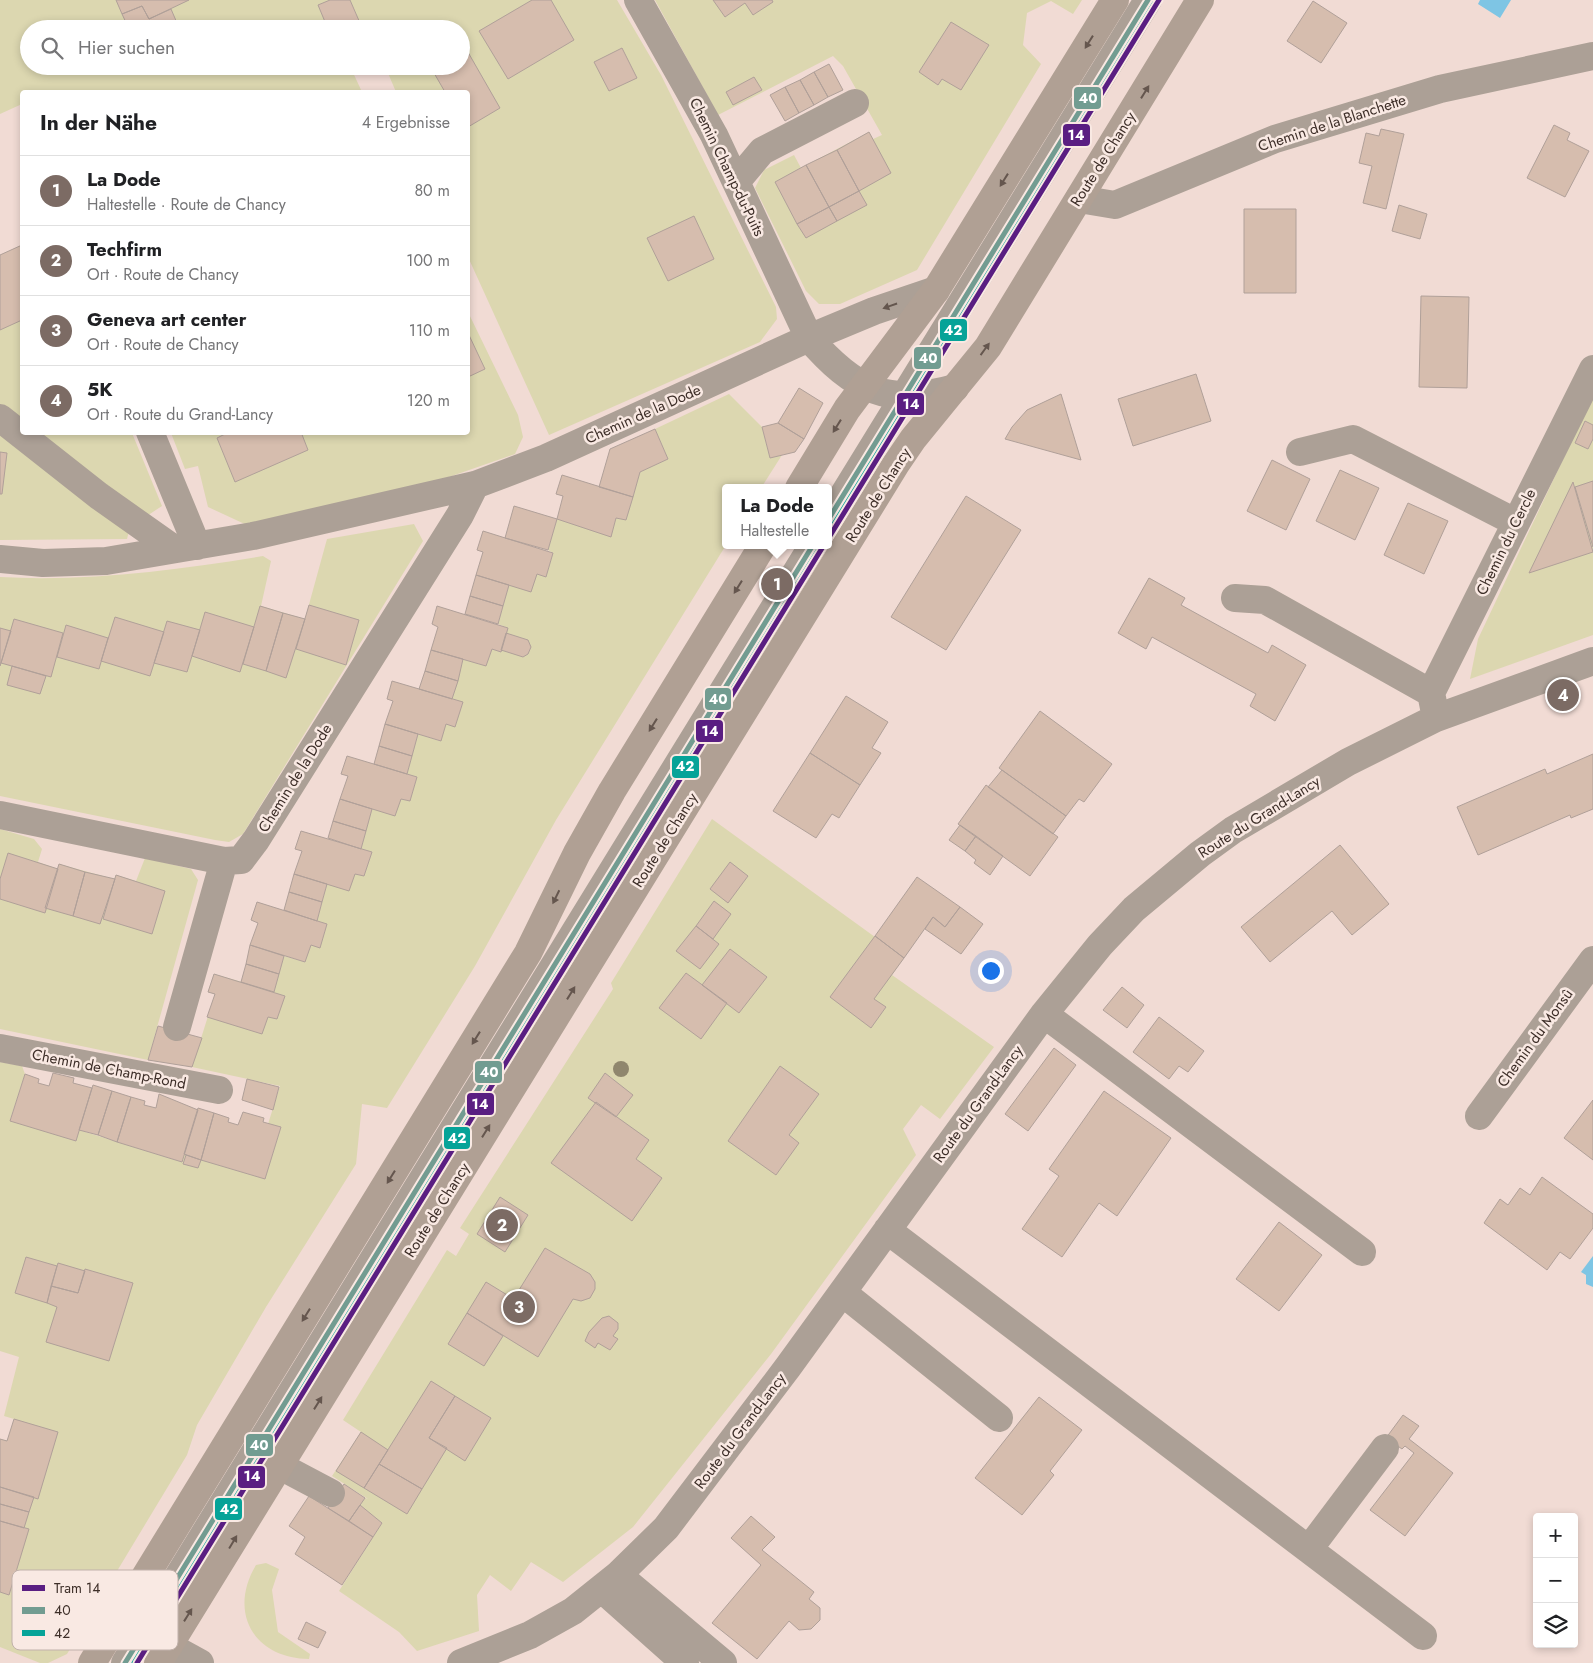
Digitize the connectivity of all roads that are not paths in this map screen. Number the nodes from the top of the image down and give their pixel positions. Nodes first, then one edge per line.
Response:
1 (638, 0) edge
2 (1114, 0) edge
3 (1148, 0) edge
4 (1200, 0) edge
5 (1593, 56) edge
6 (855, 104) dead end
7 (736, 182) junction
8 (1079, 198) junction
9 (936, 290) junction
10 (809, 338) junction
11 (1593, 368) edge
12 (865, 386) junction
13 (956, 388) junction
14 (904, 397) junction
15 (0, 418) edge
16 (20, 434) edge
17 (22, 435) edge
18 (151, 435) edge
19 (1300, 452) dead end
20 (800, 484) edge
21 (475, 485) junction
22 (832, 514) edge
23 (1515, 522) junction
24 (186, 548) junction
25 (761, 549) edge
26 (811, 549) edge
27 (0, 559) edge
28 (1235, 598) dead end
29 (1593, 661) edge
30 (1434, 705) junction
31 (0, 815) edge
32 (224, 861) junction
33 (1593, 960) edge
34 (1044, 1014) junction
35 (177, 1027) dead end
36 (0, 1048) edge
37 (219, 1090) dead end
38 (1479, 1116) dead end
39 (887, 1230) junction
40 (1362, 1252) dead end
41 (843, 1293) junction
42 (999, 1418) dead end
43 (1386, 1448) dead end
44 (280, 1466) junction
45 (331, 1493) dead end
46 (1309, 1549) junction
47 (148, 1570) edge
48 (178, 1576) edge
49 (610, 1582) junction
50 (178, 1632) edge
51 (1423, 1636) dead end
52 (106, 1650) edge
53 (133, 1650) edge
54 (164, 1655) edge
55 (94, 1658) edge
56 (125, 1663) edge
57 (200, 1663) edge
58 (461, 1663) edge
59 (685, 1663) edge
60 (723, 1663) edge

1 - 7 street, Chemin Champ-du-Puits
2 -> 9 main road
3 - 14 street
8 -> 4 main road, Route de Chancy
5 - 8 street, Chemin de la Blanchette
6 - 7 street
7 - 10 street, Chemin Champ-du-Puits
13 -> 8 main road, Route de Chancy
9 -> 10 street, Chemin de la Dode
9 - 12 main road
10 - 12 street
10 - 21 street, Chemin de la Dode
11 - 23 street, Chemin du Cercle
12 - 14 street
12 -> 20 main road
13 - 14 street
44 -> 13 main road, Route de Chancy
14 - 22 street
15 - 16 street
17 - 24 street
18 - 24 street
19 - 23 street
21 - 24 street, Chemin de la Dode
21 - 32 street, Chemin de la Dode
23 - 30 street, Chemin du Cercle
24 - 27 street, Chemin de la Dode
25 -> 47 main road
26 - 48 street
28 - 30 street
29 - 30 street, Route du Grand-Lancy
30 - 34 street, Route du Grand-Lancy
31 - 32 street
32 - 35 street
33 - 38 street, Chemin du Monsû
34 - 39 street, Route du Grand-Lancy
34 - 40 street
36 - 37 street, Chemin de Champ-Rond
39 - 41 street, Route du Grand-Lancy
39 - 46 street
41 - 42 street
41 - 49 street, Route du Grand-Lancy
43 - 46 street
44 - 45 street
50 -> 44 main road, Route de Chancy
46 - 51 street
49 - 58 street, Route du Grand-Lancy
49 - 59 street
49 - 60 street
52 - 55 street
53 - 56 street
54 - 57 street

